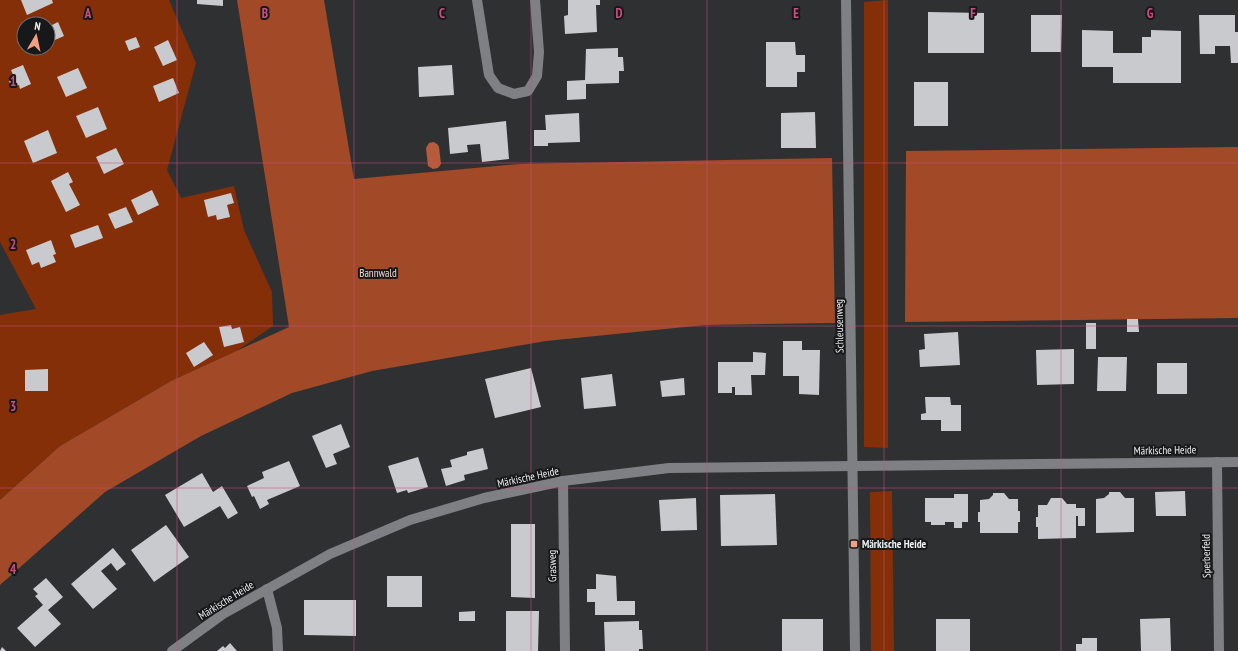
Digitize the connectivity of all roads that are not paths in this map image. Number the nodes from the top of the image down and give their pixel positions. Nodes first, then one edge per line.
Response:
1 (477, 0) edge
2 (535, 0) edge
3 (846, 0) edge
4 (1217, 462) junction
5 (1238, 462) edge
6 (852, 465) junction
7 (563, 481) junction
8 (267, 589) junction
9 (172, 651) edge
10 (278, 651) edge
11 (565, 651) edge
12 (855, 651) edge
13 (1219, 651) edge

1 - 2 street
3 - 6 street, Schleusenweg
4 - 5 street, Märkische Heide
4 - 6 street, Märkische Heide
4 - 13 street, Sperberfeld
6 - 7 street, Märkische Heide
6 - 12 street, Schleusenweg
7 - 8 street, Märkische Heide
7 - 11 street, Grasweg
8 - 9 street, Märkische Heide
8 - 10 street

